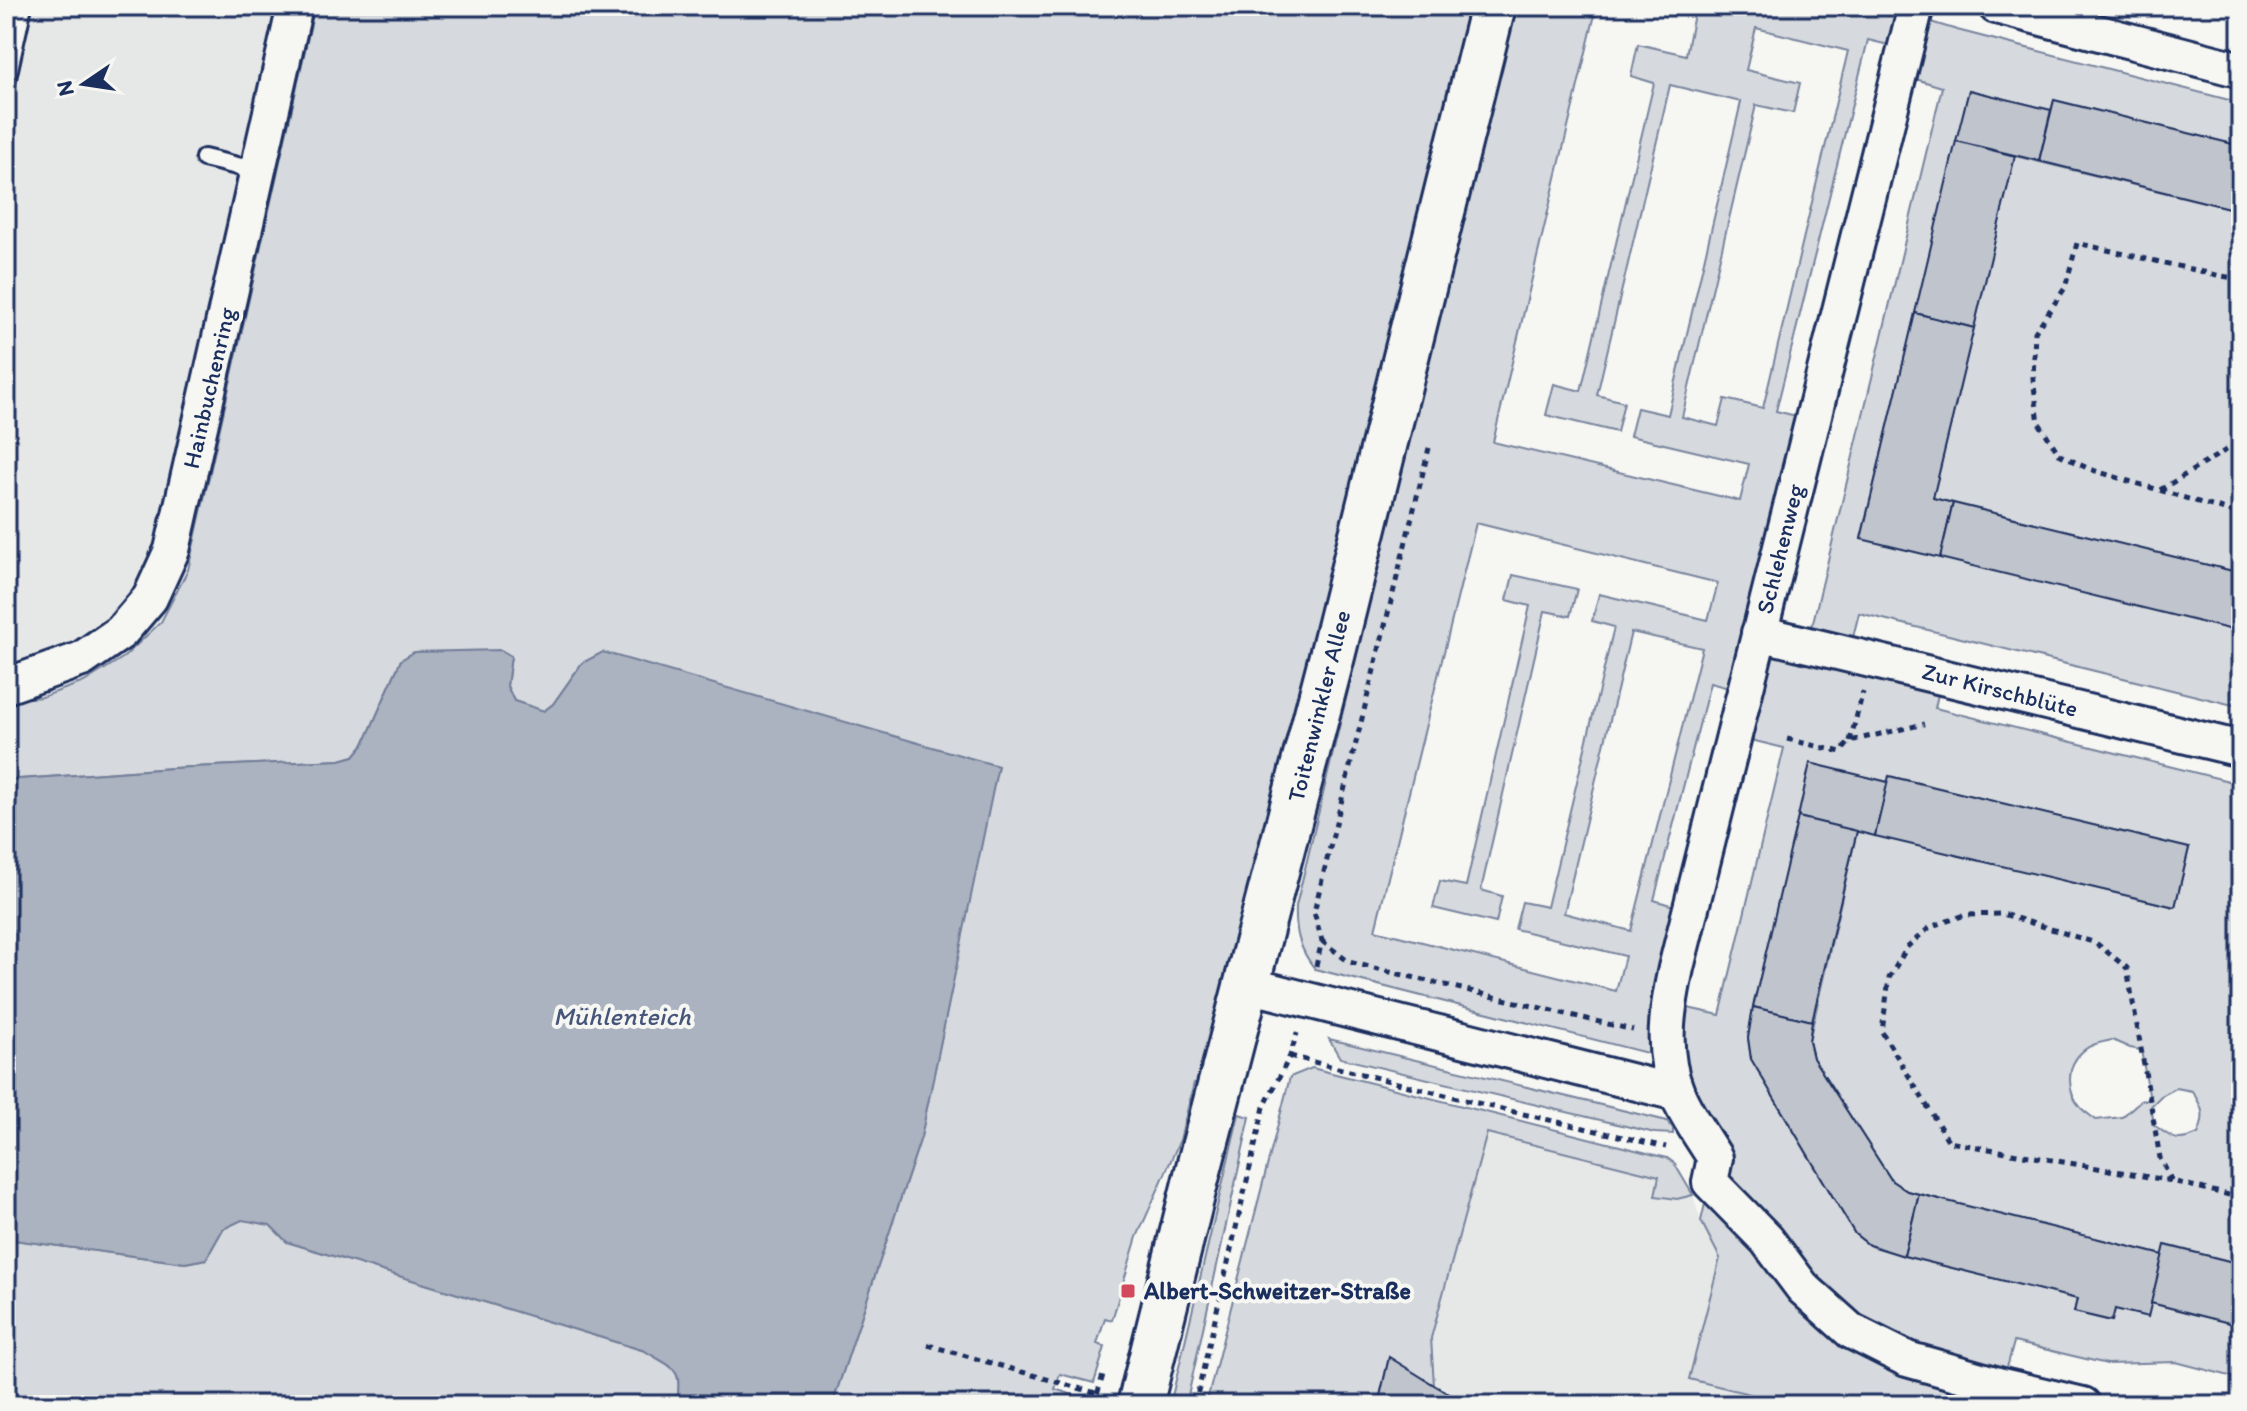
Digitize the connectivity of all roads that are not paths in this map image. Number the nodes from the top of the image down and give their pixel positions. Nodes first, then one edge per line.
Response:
1 (23, 6) edge
2 (295, 6) edge
3 (1493, 6) edge
4 (1916, 6) edge
5 (1996, 6) edge
6 (2241, 70) edge
7 (7, 76) edge
8 (204, 158) dead end
9 (258, 171) junction
10 (1759, 633) junction
11 (6, 686) edge
12 (2241, 749) edge
13 (1248, 985) junction
14 (1677, 1093) junction
15 (1122, 1400) edge
16 (2061, 1403) edge

1 - 7 lane
2 - 9 street, Hainbuchenring
3 - 13 street, Toitenwinkler Allee
4 - 10 street, Schlehenweg
5 - 6 street
8 - 9 lane
9 - 11 street, Hainbuchenring
10 - 12 street, Zur Kirschblüte
10 - 14 street, Schlehenweg
13 - 14 street
13 - 15 street, Toitenwinkler Allee
14 - 16 street

